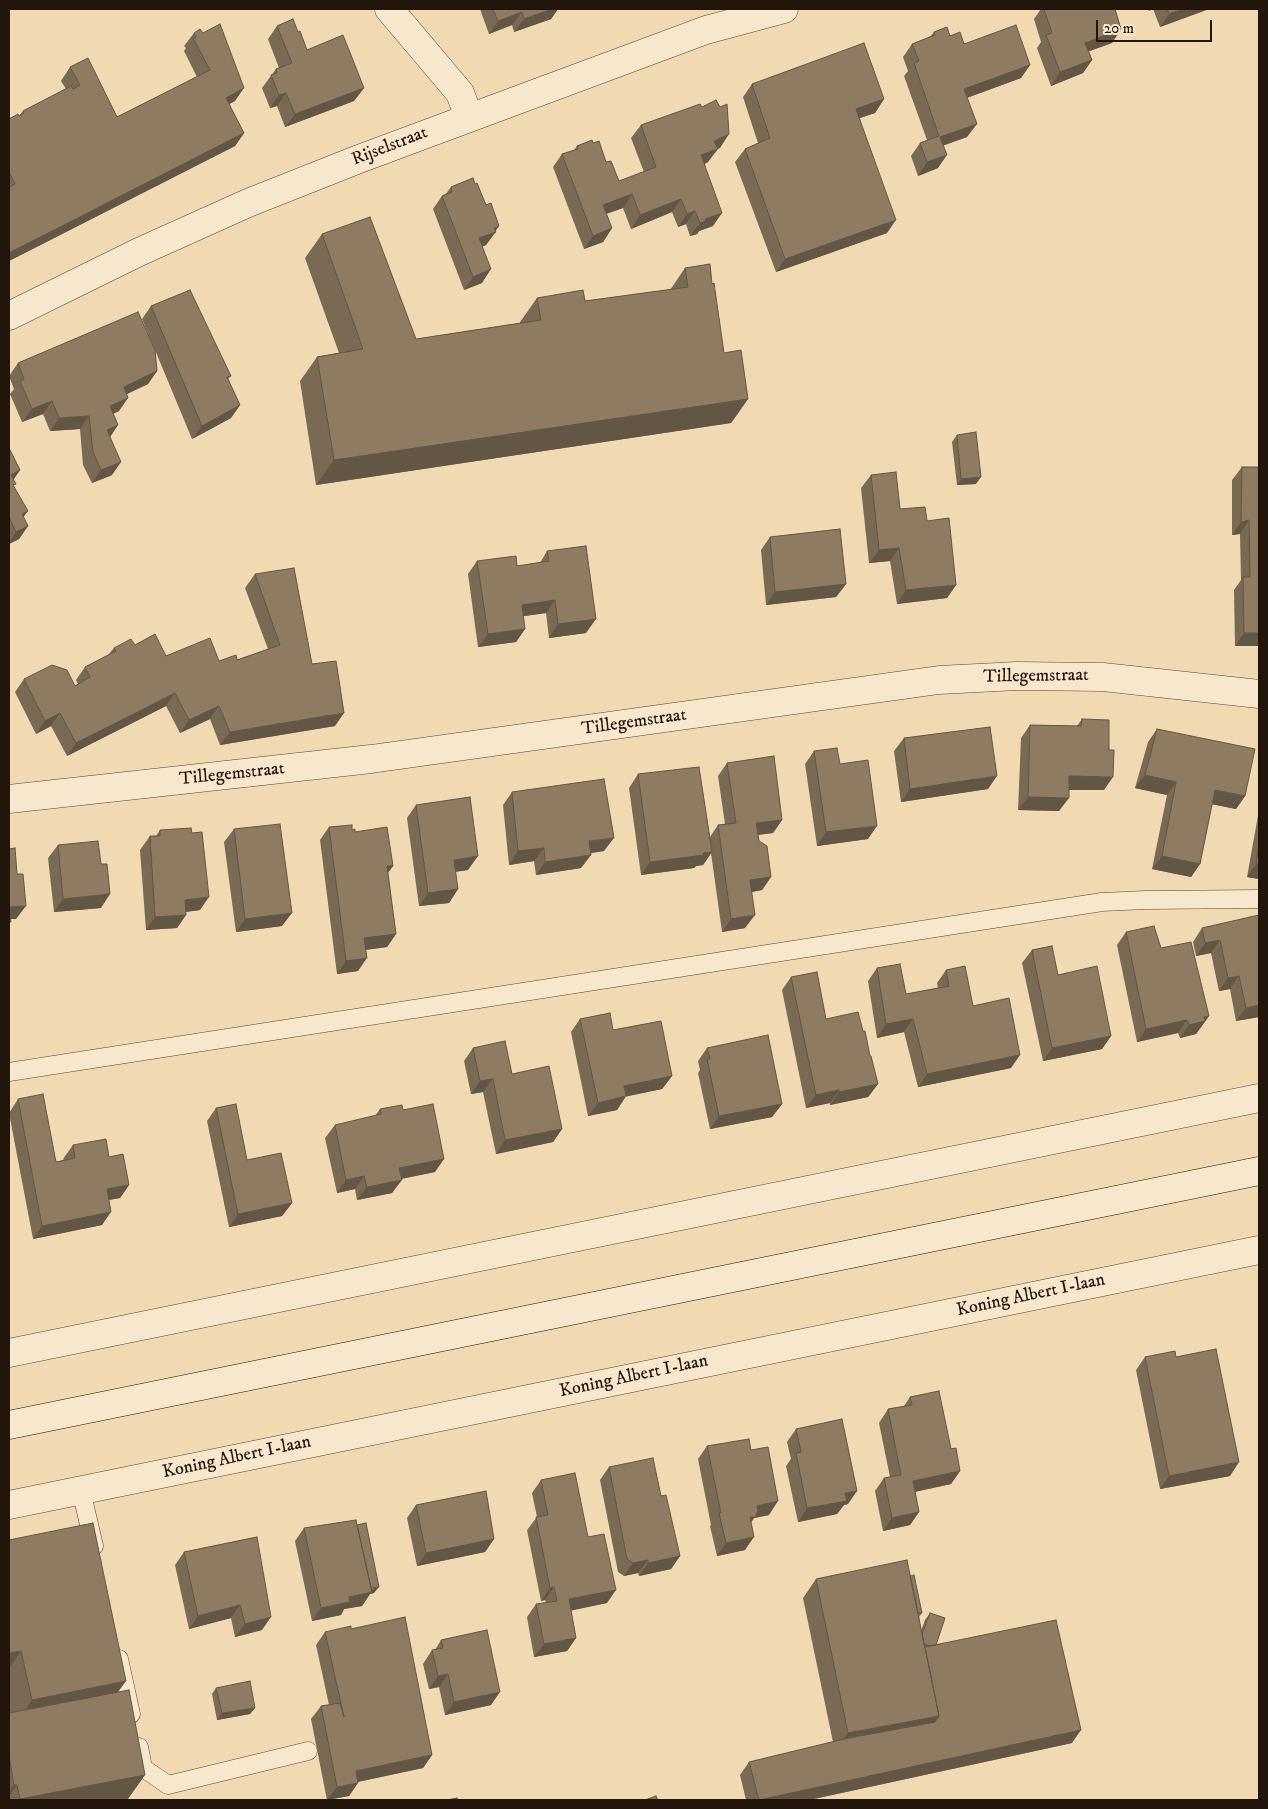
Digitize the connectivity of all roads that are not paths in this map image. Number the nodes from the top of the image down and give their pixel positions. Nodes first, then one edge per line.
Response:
1 (389, 9) edge
2 (784, 9) edge
3 (469, 117) junction
4 (9, 316) edge
5 (1259, 694) edge
6 (9, 799) edge
7 (1259, 899) edge
8 (9, 1072) edge
9 (1259, 1098) edge
10 (1259, 1170) edge
11 (1259, 1250) edge
12 (9, 1353) edge
13 (9, 1425) edge
14 (81, 1490) junction
15 (9, 1505) edge
16 (98, 1566) edge
17 (115, 1642) edge
18 (308, 1751) dead end

1 - 3 street
2 - 3 street, Rijselstraat
3 - 4 street, Rijselstraat
5 - 6 street, Tillegemstraat
7 - 8 lane
9 - 12 street
10 - 13 street
11 - 14 street, Koning Albert I-laan
14 - 15 street, Koning Albert I-laan
14 - 16 lane
17 - 18 lane

